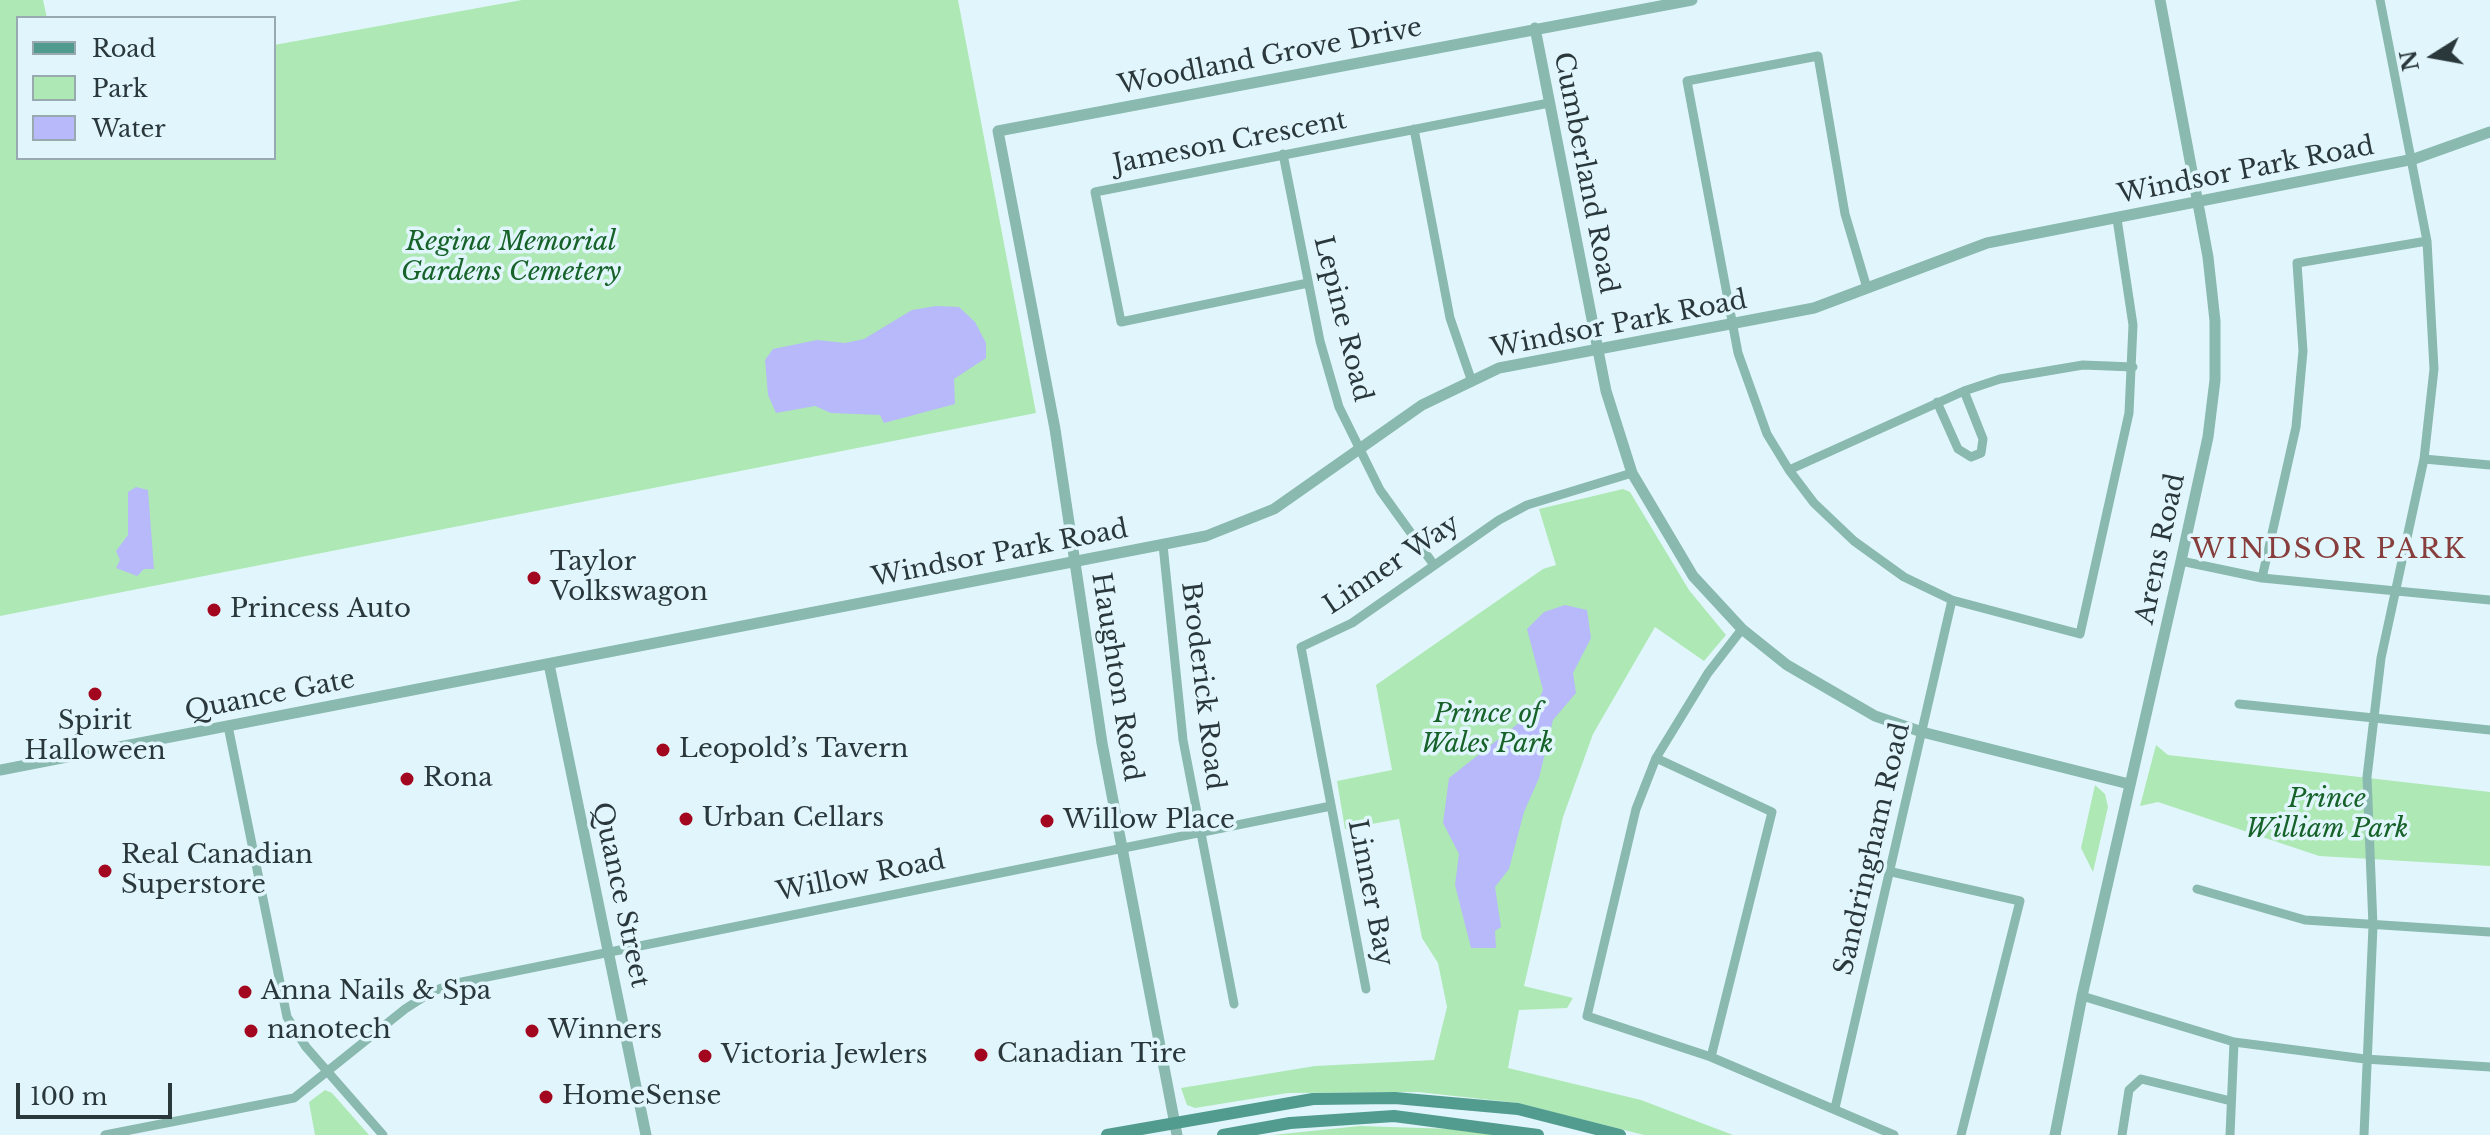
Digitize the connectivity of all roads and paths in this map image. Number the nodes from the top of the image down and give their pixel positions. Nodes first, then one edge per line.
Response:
1 (1692, 0) edge
2 (2160, 0) edge
3 (2380, 0) edge
4 (1535, 28) junction
5 (1549, 103) junction
6 (1414, 129) junction
7 (998, 131) joint
8 (2490, 132) edge
9 (1283, 154) junction
10 (2414, 159) junction
11 (2198, 203) junction
12 (2117, 219) junction
13 (2427, 241) junction
14 (1308, 283) junction
15 (1867, 288) junction
16 (1732, 325) junction
17 (1595, 347) junction
18 (2133, 367) junction
19 (1471, 379) junction
20 (1964, 391) junction
21 (1937, 402) junction
22 (1358, 450) junction
23 (2424, 459) junction
24 (2490, 465) edge
25 (1789, 470) junction
26 (1632, 473) junction
27 (1163, 545) junction
28 (2181, 561) junction
29 (1076, 562) junction
30 (1434, 565) junction
31 (2262, 578) junction
32 (2397, 592) junction
33 (1952, 600) junction
34 (2490, 600) edge
35 (1742, 629) junction
36 (549, 664) junction
37 (2239, 704) dead end
38 (2374, 719) junction
39 (228, 726) junction
40 (2490, 730) edge
41 (1922, 732) junction
42 (1656, 758) junction
43 (0, 770) edge
44 (2129, 784) junction
45 (1331, 806) junction
46 (1200, 832) junction
47 (1122, 847) junction
48 (1892, 872) junction
49 (2197, 889) dead end
50 (2373, 926) junction
51 (2490, 932) edge
52 (609, 950) junction
53 (1366, 989) dead end
54 (2082, 996) junction
55 (1234, 1004) dead end
56 (2234, 1042) junction
57 (1711, 1057) junction
58 (2365, 1059) junction
59 (2490, 1067) edge
60 (326, 1071) junction
61 (2231, 1101) junction
62 (2059, 1103) junction
63 (1835, 1108) junction
64 (1176, 1128) edge
65 (105, 1135) edge
66 (383, 1135) edge
67 (646, 1135) edge
68 (1107, 1135) edge
69 (1223, 1135) edge
70 (1538, 1135) edge
71 (1620, 1135) edge
72 (1894, 1135) edge
73 (1961, 1135) edge
74 (2045, 1135) edge
75 (2055, 1135) edge
76 (2122, 1135) edge
77 (2230, 1135) edge
78 (2364, 1135) edge

1 - 4 street, Woodland Grove Drive
2 - 11 street, Arens Road
3 - 10 street
4 - 5 street, Cumberland Road
4 - 7 street, Woodland Grove Drive
5 - 6 street, Jameson Crescent
5 - 17 street, Cumberland Road
6 - 9 street, Jameson Crescent
6 - 19 street
7 - 29 street, Haughton Road
8 - 10 street, Windsor Park Road
9 - 14 street, Lepine Road
9 - 14 street, Jameson Crescent
10 - 11 street, Windsor Park Road
10 - 13 street
11 - 12 street, Windsor Park Road
11 - 28 street, Arens Road
12 - 15 street, Windsor Park Road
12 - 18 street
13 - 23 street
13 - 31 street
14 - 22 street, Lepine Road
15 - 16 street, Windsor Park Road
15 - 16 street
16 - 17 street, Windsor Park Road
16 - 25 street
17 - 19 street, Windsor Park Road
17 - 26 street, Cumberland Road
18 - 20 street
18 - 33 street
19 - 22 street, Windsor Park Road
20 - 21 street
20 - 21 street
21 - 25 street
22 - 27 street, Windsor Park Road
22 - 30 street, Lepine Road
23 - 24 street
23 - 32 street
25 - 33 street
26 - 30 street, Linner Way
26 - 35 street, Cumberland Road
27 - 29 street, Windsor Park Road
27 - 46 street, Broderick Road
28 - 31 street
28 - 44 street, Arens Road
29 - 36 street, Windsor Park Road
29 - 47 street, Haughton Road
30 - 45 street, Linner Way
31 - 32 street
32 - 34 street
32 - 38 street
33 - 41 street, Sandringham Road
35 - 41 street, Cumberland Road
35 - 42 street
36 - 39 street, Quance Gate
36 - 52 street, Quance Street
37 - 38 street
38 - 40 street
38 - 50 street
39 - 43 street, Quance Gate
39 - 60 street
41 - 44 street, Cumberland Road
41 - 48 street, Sandringham Road
42 - 57 street
42 - 57 street
44 - 54 street, Arens Road
45 - 46 street
45 - 53 street, Linner Bay
46 - 47 street
46 - 55 street, Broderick Road
47 - 52 street, Willow Road
47 - 64 street, Haughton Road
48 - 63 street, Sandringham Road
48 - 73 street
49 - 50 street
50 - 51 street
50 - 58 street
52 - 60 street
52 - 67 street, Quance Street
54 - 56 street
54 - 62 street, Arens Road
56 - 58 street
56 - 61 street
57 - 63 street
58 - 59 street
58 - 78 street
60 - 65 street
60 - 66 street
61 - 76 street
61 - 77 street
62 - 74 street, Arens Road
62 - 75 street, Arens Road
63 - 72 street
64 - 68 main road
64 - 71 main road
69 - 70 main road

